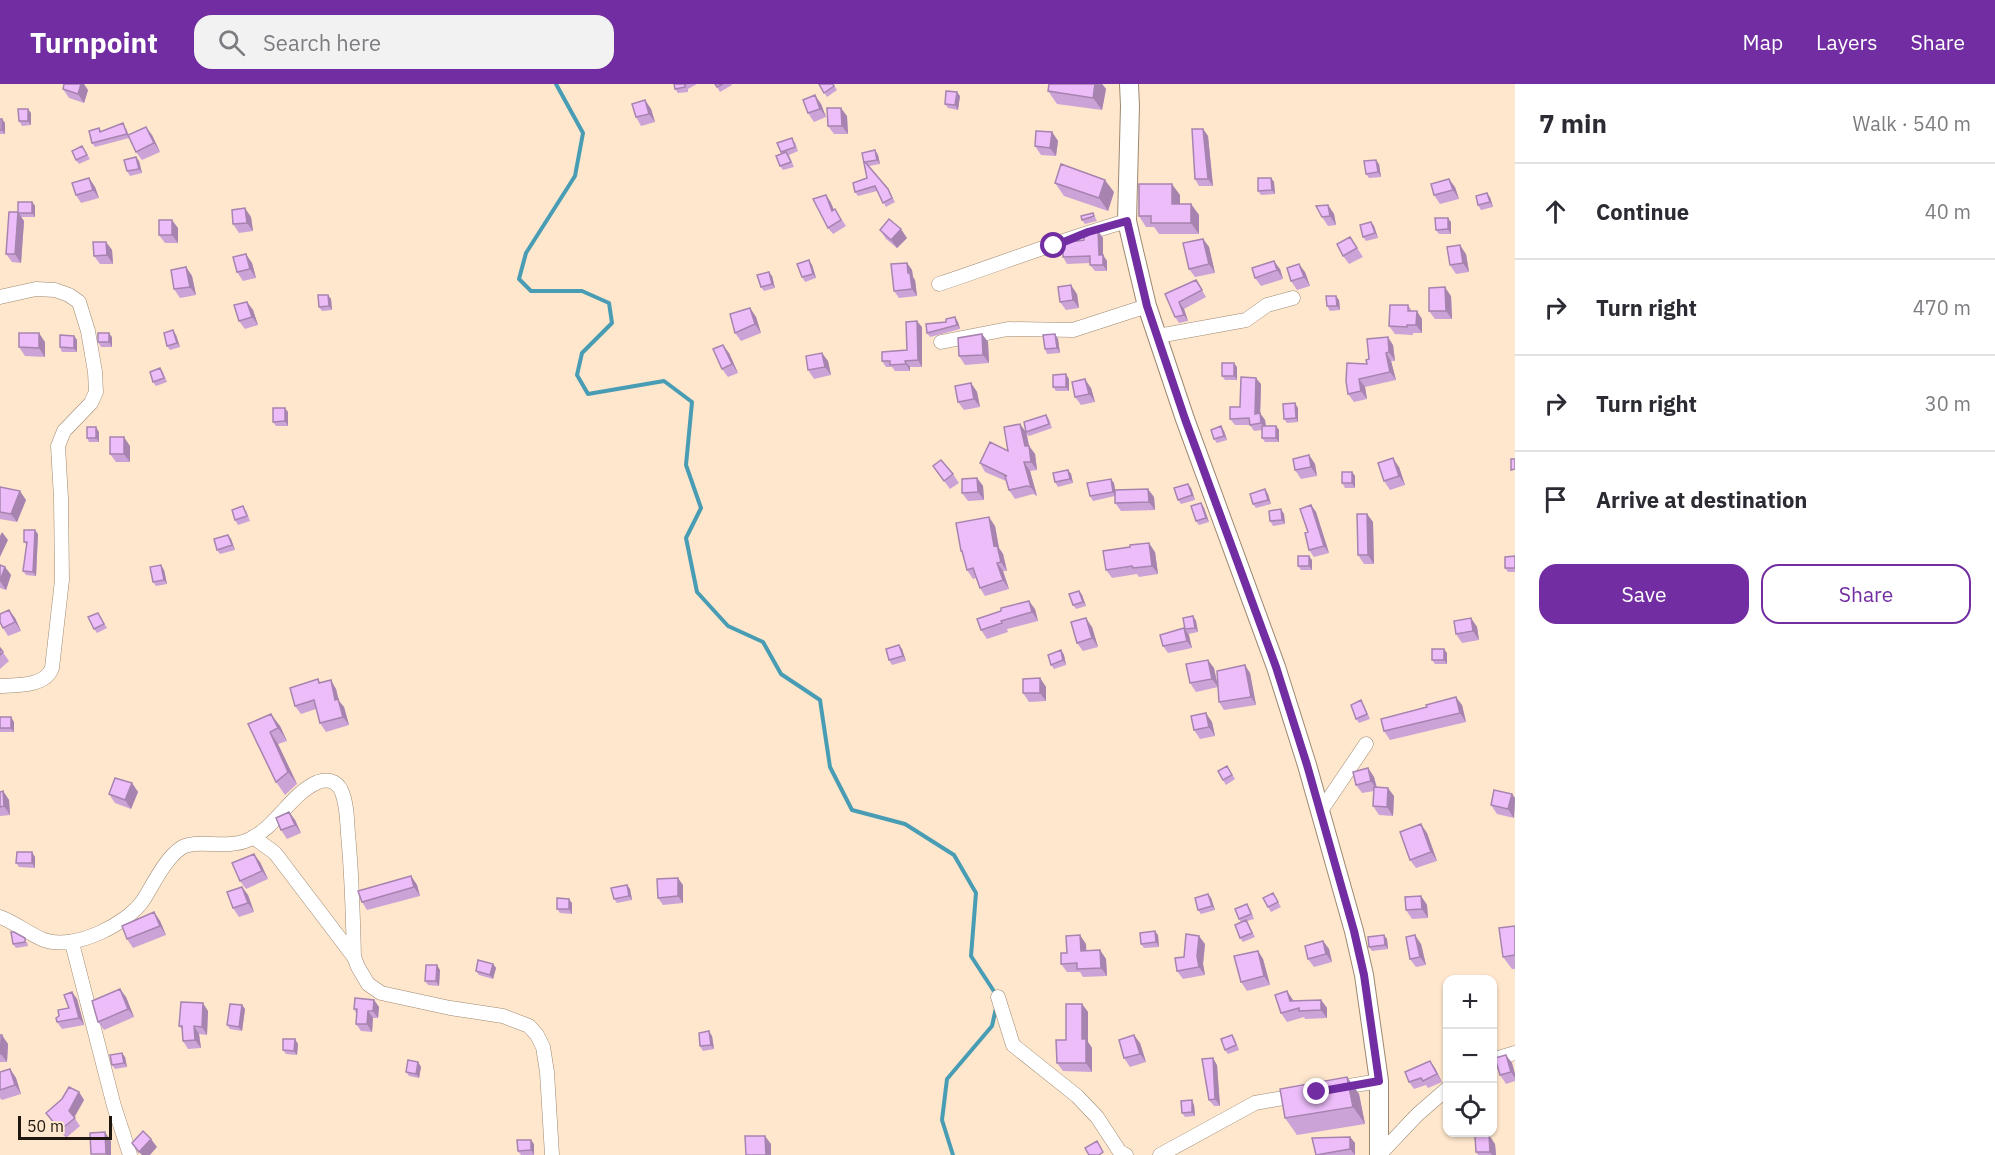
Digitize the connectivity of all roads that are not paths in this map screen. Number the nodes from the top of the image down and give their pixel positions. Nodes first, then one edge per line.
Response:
1 (1129, 84) edge
2 (1127, 221) junction
3 (939, 284) dead end
4 (0, 297) edge
5 (1293, 298) dead end
6 (1147, 306) junction
7 (1158, 336) junction
8 (941, 342) dead end
9 (0, 686) edge
10 (1366, 744) dead end
11 (1320, 812) junction
12 (253, 837) junction
13 (0, 917) edge
14 (72, 943) junction
15 (354, 957) junction
16 (998, 997) dead end
17 (1515, 1053) edge
18 (1497, 1058) edge
19 (1379, 1081) junction
20 (1443, 1092) edge
21 (130, 1155) edge
22 (552, 1155) edge
23 (1126, 1155) edge
24 (1160, 1155) edge
25 (1379, 1155) edge

1 - 2 street
2 - 3 street
2 - 6 street
4 - 9 street
5 - 7 street
6 - 7 street
6 - 8 street
7 - 11 street
10 - 11 street
11 - 19 street
12 - 14 street
12 - 15 street
12 - 15 street
13 - 14 street
14 - 21 street
15 - 22 street
16 - 23 street
17 - 18 street
19 - 24 street
19 - 25 street
20 - 25 street

